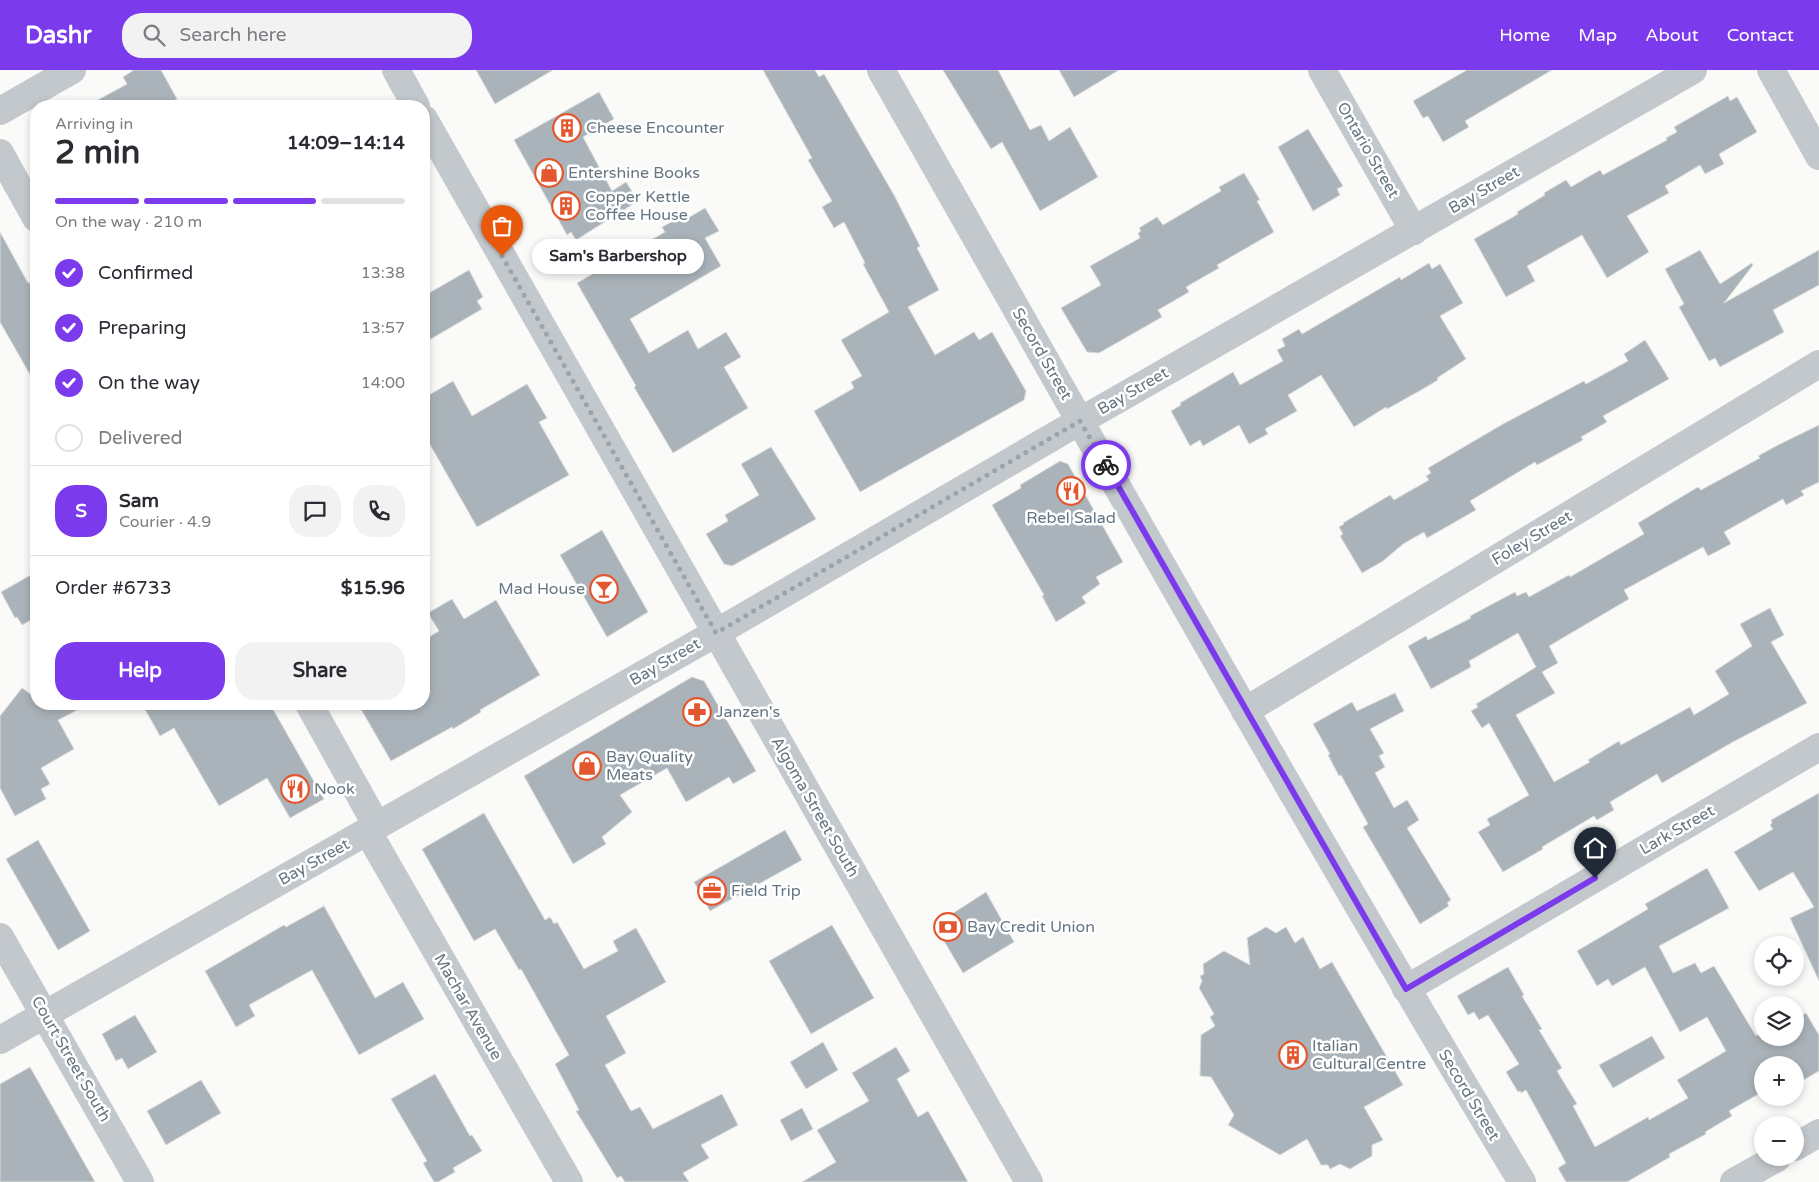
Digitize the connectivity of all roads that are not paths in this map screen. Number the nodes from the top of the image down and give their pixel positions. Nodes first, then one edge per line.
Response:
1 (72, 70) edge
2 (396, 70) edge
3 (881, 70) edge
4 (1322, 70) edge
5 (1693, 70) edge
6 (1771, 70) edge
7 (413, 100) edge
8 (0, 111) edge
9 (430, 130) edge
10 (0, 154) edge
11 (1819, 156) edge
12 (30, 207) edge
13 (1414, 231) junction
14 (1819, 364) edge
15 (1080, 421) junction
16 (716, 633) junction
17 (312, 710) edge
18 (1245, 711) junction
19 (1819, 747) edge
20 (372, 829) junction
21 (0, 937) edge
22 (1406, 989) junction
23 (45, 1014) junction
24 (0, 1040) edge
25 (1819, 1133) edge
26 (1804, 1142) edge
27 (1763, 1166) edge
28 (140, 1182) edge
29 (569, 1182) edge
30 (1029, 1182) edge
31 (1522, 1182) edge
32 (1734, 1182) edge

1 - 8 street
2 - 7 street
3 - 15 street, Secord Street
4 - 13 street, Ontario Street
5 - 13 street, Bay Street
6 - 11 street
9 - 16 street, Algoma Street South
10 - 12 street
13 - 15 street, Bay Street
14 - 18 street, Foley Street
15 - 16 street, Bay Street
15 - 18 street, Secord Street
16 - 20 street, Bay Street
16 - 30 street, Algoma Street South
17 - 20 street, Machar Avenue
18 - 22 street, Secord Street
19 - 22 street, Lark Street
20 - 23 street, Bay Street
20 - 29 street, Machar Avenue
21 - 23 street, Court Street South
22 - 31 street, Secord Street
23 - 24 street, Bay Street
23 - 28 street, Court Street South
25 - 26 street
27 - 32 street

